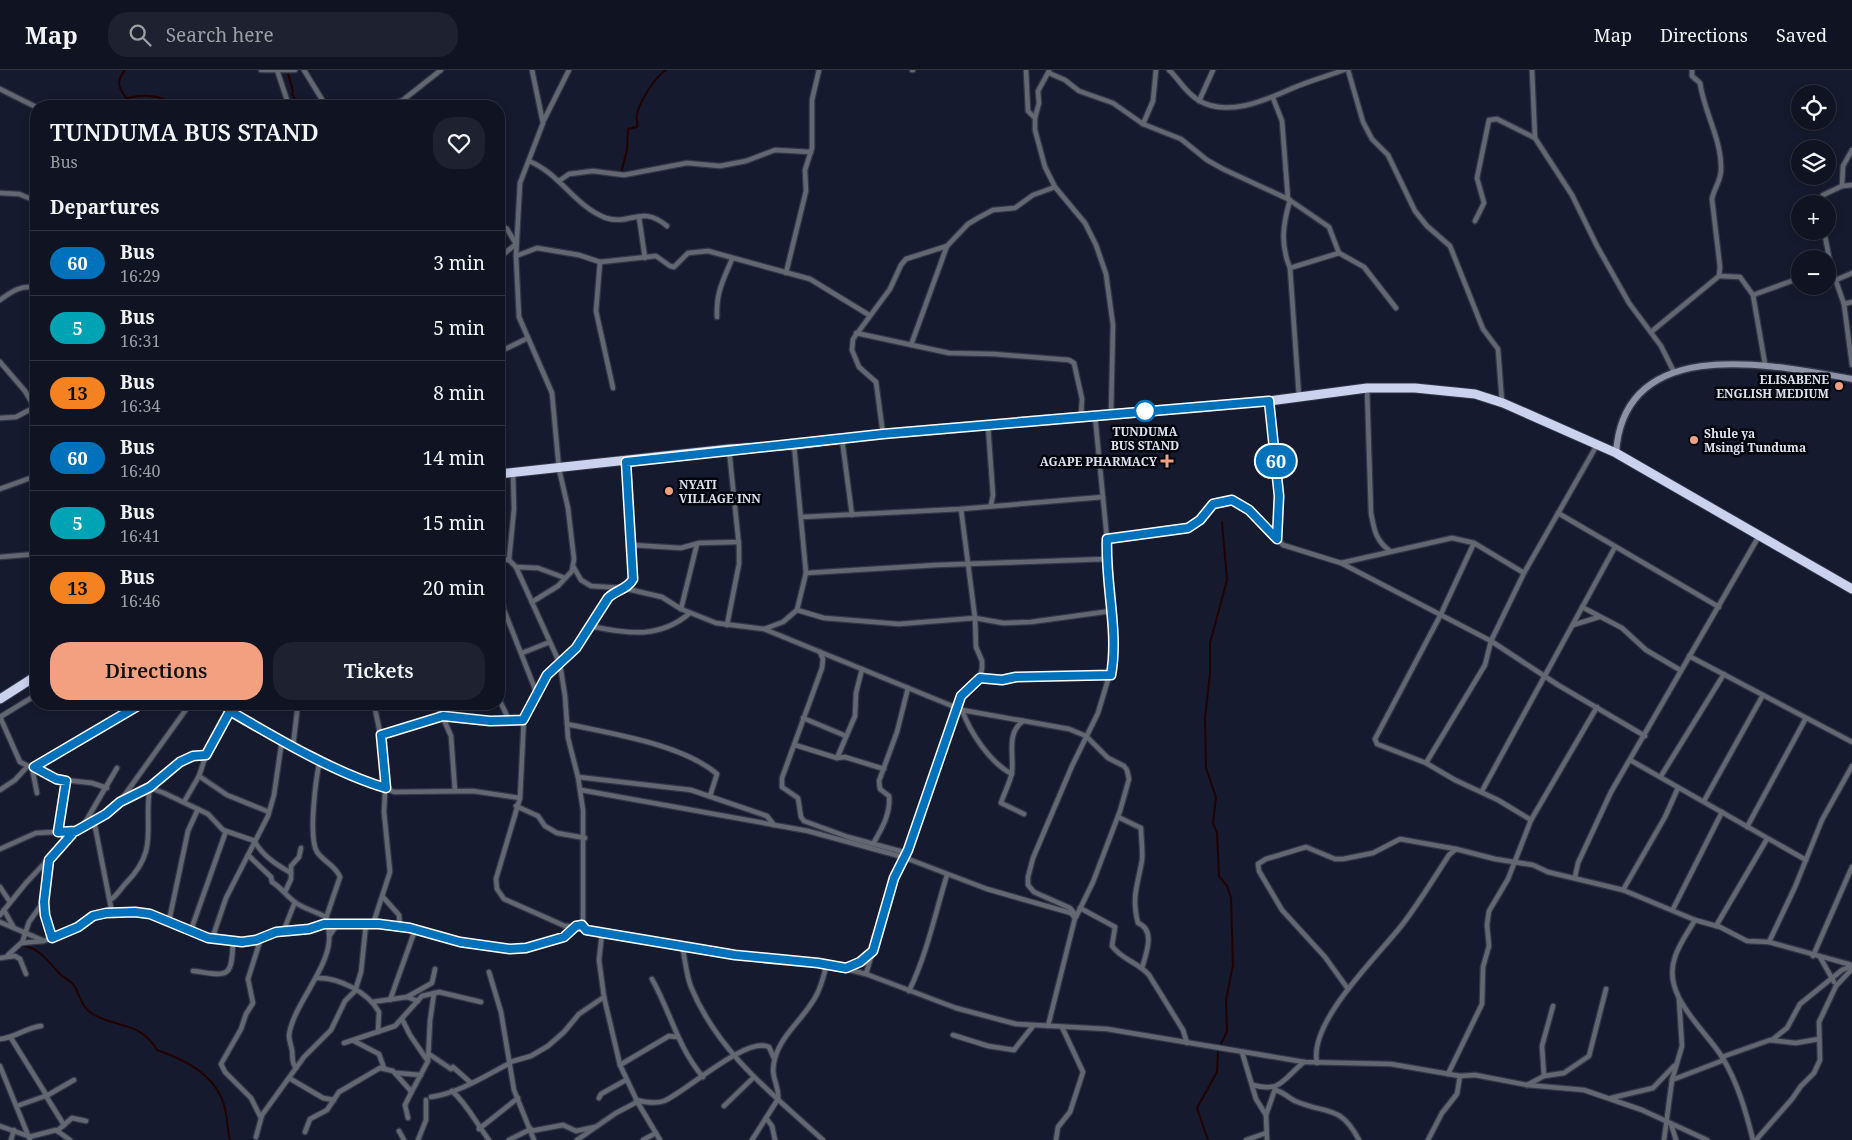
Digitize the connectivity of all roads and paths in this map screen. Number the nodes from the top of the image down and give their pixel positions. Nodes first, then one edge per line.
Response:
1 (261, 70) edge
2 (277, 70) edge
3 (295, 70) edge
4 (304, 70) edge
5 (441, 70) edge
6 (532, 70) edge
7 (569, 70) edge
8 (819, 70) edge
9 (1026, 70) edge
10 (1156, 70) edge
11 (1169, 70) edge
12 (1213, 70) edge
13 (1344, 70) edge
14 (1348, 70) edge
15 (1532, 70) edge
16 (1692, 70) edge
17 (1049, 71) edge
18 (0, 89) edge
19 (1273, 98) junction
20 (287, 100) edge
21 (322, 100) edge
22 (403, 100) edge
23 (1199, 101) junction
24 (30, 104) edge
25 (1035, 118) junction
26 (543, 123) junction
27 (1143, 124) junction
28 (1534, 138) junction
29 (1852, 150) edge
30 (810, 152) junction
31 (529, 161) junction
32 (559, 181) junction
33 (1852, 185) edge
34 (1842, 186) junction
35 (1055, 187) junction
36 (0, 193) edge
37 (1824, 195) edge
38 (30, 199) edge
39 (1289, 199) junction
40 (639, 217) junction
41 (1475, 221) dead end
42 (667, 226) dead end
43 (505, 228) edge
44 (516, 244) junction
45 (947, 246) junction
46 (505, 253) edge
47 (1339, 253) junction
48 (516, 256) junction
49 (645, 258) junction
50 (732, 258) junction
51 (600, 262) junction
52 (1290, 268) junction
53 (786, 273) junction
54 (1852, 273) edge
55 (1719, 276) junction
56 (1836, 280) joint
57 (1791, 281) edge
58 (30, 286) edge
59 (1752, 295) junction
60 (0, 300) edge
61 (1852, 302) edge
62 (1844, 304) junction
63 (1396, 308) dead end
64 (870, 314) junction
65 (717, 317) dead end
66 (1651, 332) junction
67 (856, 334) junction
68 (528, 338) junction
69 (911, 345) junction
70 (505, 349) edge
71 (0, 362) edge
72 (1765, 364) junction
73 (1852, 365) edge
74 (1674, 372) junction
75 (1852, 378) edge
76 (613, 388) dead end
77 (1367, 388) junction
78 (1299, 397) junction
79 (30, 400) edge
80 (1269, 401) junction
81 (1502, 403) junction
82 (30, 410) edge
83 (1111, 414) junction
84 (1095, 415) junction
85 (1081, 416) junction
86 (0, 418) edge
87 (988, 426) junction
88 (883, 434) junction
89 (842, 439) junction
90 (794, 445) junction
91 (1598, 445) junction
92 (730, 450) junction
93 (1616, 453) junction
94 (626, 462) junction
95 (559, 469) junction
96 (513, 473) junction
97 (505, 474) edge
98 (30, 478) edge
99 (0, 489) edge
100 (1103, 497) junction
101 (991, 505) junction
102 (961, 509) junction
103 (1558, 514) junction
104 (852, 515) junction
105 (802, 517) junction
106 (1759, 536) junction
107 (1107, 539) junction
108 (1277, 539) junction
109 (739, 542) junction
110 (1474, 543) junction
111 (697, 544) junction
112 (632, 545) junction
113 (1615, 547) junction
114 (1390, 551) junction
115 (30, 554) edge
116 (0, 557) edge
117 (1106, 558) junction
118 (505, 560) edge
119 (508, 560) junction
120 (1341, 563) junction
121 (969, 565) junction
122 (573, 566) junction
123 (516, 567) junction
124 (806, 573) junction
125 (1524, 573) junction
126 (565, 578) junction
127 (623, 588) junction
128 (1852, 589) edge
129 (532, 602) junction
130 (1582, 607) junction
131 (1719, 607) junction
132 (681, 609) junction
133 (797, 610) junction
134 (1111, 611) junction
135 (505, 613) edge
136 (690, 613) junction
137 (1440, 616) junction
138 (1599, 617) junction
139 (975, 618) junction
140 (727, 625) junction
141 (589, 626) junction
142 (1572, 626) junction
143 (764, 629) junction
144 (1491, 641) junction
145 (550, 642) junction
146 (820, 652) junction
147 (522, 653) junction
148 (1689, 656) junction
149 (560, 664) junction
150 (862, 669) junction
151 (1680, 670) junction
152 (1724, 674) junction
153 (1111, 675) junction
154 (1544, 676) junction
155 (980, 678) junction
156 (30, 680) edge
157 (908, 688) junction
158 (537, 694) junction
159 (1763, 695) junction
160 (0, 699) edge
161 (30, 699) edge
162 (1597, 707) junction
163 (956, 708) junction
164 (131, 710) edge
165 (186, 710) edge
166 (297, 710) edge
167 (375, 710) edge
168 (440, 710) edge
169 (504, 710) edge
170 (962, 710) junction
171 (232, 711) joint
172 (443, 716) junction
173 (0, 717) edge
174 (803, 718) junction
175 (1806, 718) junction
176 (509, 720) junction
177 (523, 720) junction
178 (1024, 721) junction
179 (567, 724) junction
180 (381, 735) junction
181 (846, 736) junction
182 (1086, 736) junction
183 (1644, 736) junction
184 (282, 740) junction
185 (1852, 742) edge
186 (795, 745) junction
187 (293, 746) junction
188 (206, 755) junction
189 (837, 758) junction
190 (320, 760) junction
191 (1630, 760) junction
192 (1426, 763) junction
193 (1852, 766) edge
194 (31, 767) junction
195 (117, 768) dead end
196 (884, 769) junction
197 (1012, 774) junction
198 (199, 776) junction
199 (1661, 776) junction
200 (578, 777) junction
201 (66, 781) junction
202 (107, 788) junction
203 (150, 788) junction
204 (386, 788) junction
205 (1678, 788) junction
206 (0, 790) edge
207 (581, 790) junction
208 (455, 791) junction
209 (1482, 791) junction
210 (37, 793) dead end
211 (710, 796) junction
212 (520, 798) junction
213 (1704, 801) junction
214 (120, 802) junction
215 (184, 802) junction
216 (516, 806) junction
217 (198, 809) junction
218 (269, 812) junction
219 (1722, 812) junction
220 (1024, 814) dead end
221 (1118, 817) junction
222 (1531, 820) junction
223 (94, 821) junction
224 (774, 825) junction
225 (82, 827) junction
226 (1748, 827) junction
227 (76, 831) junction
228 (226, 831) junction
229 (58, 832) junction
230 (585, 838) junction
231 (1767, 838) junction
232 (255, 842) junction
233 (873, 844) junction
234 (301, 848) dead end
235 (1456, 849) junction
236 (0, 850) edge
237 (248, 855) junction
238 (905, 855) junction
239 (49, 860) junction
240 (1806, 860) junction
241 (1516, 861) junction
242 (1852, 867) edge
243 (292, 873) junction
244 (947, 875) junction
245 (1575, 877) junction
246 (0, 887) edge
247 (1623, 890) junction
248 (284, 892) junction
249 (383, 897) junction
250 (110, 900) junction
251 (44, 901) junction
252 (10, 902) junction
253 (295, 902) junction
254 (1080, 908) junction
255 (1674, 909) junction
256 (4, 910) junction
257 (112, 913) junction
258 (0, 915) edge
259 (1075, 916) junction
260 (326, 917) junction
261 (169, 920) junction
262 (1695, 920) junction
263 (0, 922) edge
264 (325, 924) junction
265 (338, 924) junction
266 (366, 924) junction
267 (373, 924) junction
268 (582, 925) junction
269 (400, 926) junction
270 (576, 926) junction
271 (1716, 926) junction
272 (14, 928) junction
273 (191, 930) junction
274 (415, 930) junction
275 (283, 932) junction
276 (602, 933) junction
277 (25, 934) junction
278 (330, 935) junction
279 (52, 938) junction
280 (212, 938) junction
281 (261, 938) junction
282 (44, 941) junction
283 (233, 941) junction
284 (1770, 942) junction
285 (22, 943) junction
286 (682, 945) junction
287 (873, 951) junction
288 (8, 955) junction
289 (1814, 956) junction
290 (1820, 957) junction
291 (0, 958) edge
292 (827, 964) junction
293 (1852, 967) edge
294 (846, 968) junction
295 (1142, 968) junction
296 (435, 969) dead end
297 (193, 971) dead end
298 (489, 972) dead end
299 (26, 974) dead end
300 (866, 974) junction
301 (316, 978) junction
302 (652, 979) dead end
303 (1832, 980) junction
304 (1836, 986) junction
305 (1348, 989) junction
306 (1606, 989) dead end
307 (356, 990) junction
308 (910, 991) junction
309 (434, 993) junction
310 (1678, 995) junction
311 (407, 997) junction
312 (604, 997) junction
313 (390, 1000) junction
314 (418, 1001) junction
315 (372, 1002) junction
316 (481, 1002) dead end
317 (1553, 1006) dead end
318 (402, 1019) junction
319 (40, 1026) dead end
320 (1033, 1026) junction
321 (1048, 1026) junction
322 (1062, 1026) junction
323 (378, 1032) junction
324 (953, 1035) dead end
325 (678, 1037) junction
326 (11, 1038) junction
327 (0, 1039) edge
328 (1820, 1039) junction
329 (1772, 1040) junction
330 (354, 1041) junction
331 (1187, 1042) junction
332 (344, 1043) dead end
333 (1242, 1052) junction
334 (429, 1054) junction
335 (733, 1055) junction
336 (774, 1058) junction
337 (1723, 1058) junction
338 (428, 1061) junction
339 (510, 1062) junction
340 (1304, 1062) junction
341 (1317, 1063) junction
342 (1677, 1063) junction
343 (620, 1064) junction
344 (0, 1066) edge
345 (296, 1068) junction
346 (384, 1068) junction
347 (396, 1073) junction
348 (1448, 1074) junction
349 (422, 1076) junction
350 (1460, 1076) junction
351 (1544, 1076) junction
352 (703, 1077) junction
353 (289, 1078) junction
354 (753, 1078) junction
355 (74, 1080) dead end
356 (626, 1080) junction
357 (1672, 1080) junction
358 (471, 1083) junction
359 (1253, 1085) junction
360 (1527, 1085) junction
361 (1275, 1089) junction
362 (452, 1091) junction
363 (411, 1093) junction
364 (46, 1096) junction
365 (518, 1098) junction
366 (599, 1098) dead end
367 (778, 1099) junction
368 (1610, 1099) junction
369 (334, 1100) junction
370 (637, 1101) junction
371 (16, 1106) junction
372 (724, 1106) dead end
373 (1266, 1115) junction
374 (261, 1118) junction
375 (408, 1118) dead end
376 (766, 1118) junction
377 (86, 1121) dead end
378 (1666, 1122) junction
379 (1671, 1124) junction
380 (64, 1125) junction
381 (0, 1126) edge
382 (598, 1126) junction
383 (479, 1129) junction
384 (14, 1130) junction
385 (531, 1130) junction
386 (57, 1131) junction
387 (399, 1131) dead end
388 (305, 1132) dead end
389 (656, 1133) junction
390 (1266, 1133) junction
391 (256, 1137) dead end
392 (29, 1138) edge
393 (12, 1140) edge
394 (70, 1140) edge
395 (404, 1140) edge
396 (418, 1140) edge
397 (489, 1140) edge
398 (509, 1140) edge
399 (534, 1140) edge
400 (577, 1140) edge
401 (643, 1140) edge
402 (660, 1140) edge
403 (752, 1140) edge
404 (775, 1140) edge
405 (822, 1140) edge
406 (1056, 1140) edge
407 (1246, 1140) edge
408 (1267, 1140) edge
409 (1359, 1140) edge
410 (1428, 1140) edge
411 (1664, 1140) edge
412 (1676, 1140) edge
413 (1707, 1140) edge
414 (1754, 1140) edge

1 - 2 street
2 - 3 street
2 - 20 street
4 - 21 street
5 - 22 street
6 - 26 street
7 - 26 street
8 - 30 street
9 - 25 street
10 - 27 street
11 - 23 street
12 - 23 street
13 - 19 street
14 - 81 street
15 - 28 street
16 - 55 street
17 - 25 street
17 - 27 street
18 - 24 street
19 - 23 street
19 - 39 street
25 - 35 street
26 - 31 street
27 - 39 street
28 - 41 street
28 - 66 street
29 - 34 street
30 - 32 street
30 - 53 street
31 - 32 street
31 - 44 street
32 - 40 street
33 - 34 street
34 - 37 street
35 - 45 street
35 - 83 street
36 - 38 street
39 - 47 street
39 - 52 street
40 - 42 street
40 - 49 street
43 - 44 street
44 - 46 street
44 - 48 street
45 - 64 street
45 - 69 street
47 - 52 street
47 - 63 street
48 - 51 street
48 - 68 street
49 - 50 street
49 - 51 street
50 - 53 street
50 - 65 street
51 - 76 street
52 - 78 street
53 - 64 street
54 - 56 street
55 - 59 street
55 - 66 street
56 - 62 street
57 - 59 street
58 - 60 street
59 - 72 street
61 - 62 street
62 - 73 street
64 - 67 street
66 - 74 street
67 - 69 street
67 - 88 street
68 - 70 street
68 - 95 street
69 - 85 street
71 - 79 street
72 - 74 street
72 - 75 street
74 - 93 street
77 - 78 highway
77 - 81 highway
77 - 114 street
78 - 80 highway
80 - 83 highway
80 - 108 street
81 - 91 highway
82 - 86 street
83 - 84 highway
84 - 85 highway
84 - 100 street
85 - 87 highway
87 - 88 highway
87 - 101 street
88 - 89 highway
89 - 90 highway
89 - 104 street
90 - 92 highway
90 - 105 street
91 - 93 highway
91 - 103 street
92 - 94 highway
92 - 109 street
93 - 106 highway
94 - 95 highway
94 - 112 street
95 - 96 highway
95 - 122 street
96 - 97 highway
96 - 119 street
98 - 99 street
100 - 101 street
100 - 107 street
101 - 102 street
102 - 104 street
102 - 121 street
103 - 113 street
103 - 125 street
104 - 105 street
105 - 124 street
106 - 128 highway
106 - 131 street
107 - 108 street
107 - 117 street
108 - 120 street
109 - 111 street
109 - 140 street
110 - 114 street
110 - 125 street
110 - 137 street
111 - 112 street
111 - 132 street
112 - 127 street
113 - 130 street
113 - 131 street
114 - 120 street
115 - 116 street
117 - 121 street
117 - 134 street
118 - 119 street
119 - 123 street
120 - 137 street
121 - 124 street
121 - 139 street
122 - 126 street
122 - 127 street
123 - 126 street
123 - 129 street
124 - 133 street
125 - 144 street
126 - 129 street
127 - 132 street
127 - 141 street
129 - 145 street
130 - 138 street
130 - 142 street
131 - 148 street
132 - 136 street
133 - 139 street
133 - 143 street
134 - 139 street
134 - 153 street
135 - 147 street
136 - 140 street
136 - 141 street
137 - 144 street
137 - 192 street
138 - 142 street
138 - 151 street
139 - 155 street
140 - 143 street
141 - 149 street
142 - 154 street
143 - 146 street
144 - 154 street
144 - 192 street
145 - 147 street
145 - 149 street
146 - 150 street
146 - 174 street
147 - 158 street
148 - 151 street
148 - 152 street
149 - 158 street
149 - 179 street
150 - 157 street
150 - 181 street
151 - 183 street
152 - 159 street
152 - 199 street
153 - 155 street
153 - 182 street
154 - 162 street
154 - 209 street
155 - 163 street
156 - 160 highway
157 - 163 street
157 - 196 street
158 - 177 street
159 - 175 street
159 - 213 street
161 - 173 street
162 - 183 street
162 - 222 street
163 - 170 street
163 - 238 street
164 - 194 street
165 - 214 street
166 - 187 street
167 - 180 street
168 - 172 street
169 - 176 street
170 - 178 street
170 - 197 street
171 - 184 street
171 - 188 street
172 - 176 street
172 - 180 street
172 - 208 street
173 - 194 street
174 - 181 street
174 - 186 street
175 - 185 street
175 - 226 street
176 - 177 street
177 - 212 street
178 - 182 street
178 - 197 street
179 - 200 street
179 - 211 street
180 - 204 street
181 - 189 street
182 - 221 street
182 - 259 street
183 - 191 street
184 - 187 street
184 - 218 street
186 - 189 street
186 - 233 street
187 - 190 street
188 - 198 street
188 - 203 street
189 - 196 street
190 - 204 street
190 - 260 street
191 - 199 street
191 - 245 street
192 - 209 street
193 - 240 street
194 - 201 street
194 - 206 street
194 - 210 street
195 - 202 street
196 - 233 street
197 - 220 street
198 - 215 street
198 - 218 street
199 - 205 street
200 - 207 street
200 - 211 street
201 - 202 street
201 - 229 street
202 - 225 street
203 - 214 street
203 - 215 street
203 - 250 street
204 - 208 street
204 - 249 street
205 - 213 street
205 - 247 street
207 - 224 street
207 - 230 street
208 - 212 street
209 - 222 street
211 - 224 street
212 - 216 street
213 - 219 street
214 - 223 street
215 - 217 street
216 - 230 street
216 - 270 street
217 - 228 street
217 - 261 street
218 - 232 street
219 - 226 street
219 - 255 street
221 - 254 street
221 - 295 street
222 - 241 street
223 - 225 street
223 - 250 street
224 - 238 street
225 - 227 street
226 - 231 street
227 - 229 street
227 - 239 street
228 - 232 street
228 - 273 street
229 - 236 street
230 - 268 street
231 - 240 street
231 - 271 street
232 - 237 street
232 - 243 street
233 - 238 street
234 - 243 street
235 - 241 street
235 - 305 street
235 - 305 street
237 - 248 street
237 - 280 street
238 - 244 street
238 - 287 street
239 - 251 street
239 - 252 street
240 - 284 street
241 - 245 street
241 - 348 street
242 - 289 street
243 - 248 street
244 - 259 street
244 - 308 street
245 - 247 street
246 - 252 street
247 - 255 street
248 - 253 street
249 - 267 street
249 - 269 street
250 - 257 street
251 - 277 street
251 - 279 street
252 - 256 street
253 - 260 street
253 - 275 street
254 - 259 street
254 - 295 street
255 - 262 street
256 - 258 street
256 - 272 street
257 - 261 street
257 - 279 street
259 - 321 street
260 - 264 street
261 - 273 street
262 - 271 street
262 - 310 street
263 - 272 street
264 - 265 street
264 - 275 street
264 - 278 street
265 - 266 street
265 - 278 street
266 - 267 street
266 - 307 street
267 - 269 street
268 - 270 street
268 - 276 street
269 - 274 street
270 - 274 street
271 - 284 street
272 - 277 street
273 - 280 street
274 - 313 street
275 - 281 street
276 - 286 street
276 - 312 street
277 - 282 street
277 - 285 street
278 - 301 street
279 - 282 street
280 - 283 street
281 - 283 street
281 - 374 street
282 - 285 street
283 - 297 street
284 - 289 street
285 - 288 street
286 - 292 street
286 - 335 street
287 - 294 street
287 - 300 street
288 - 291 street
288 - 299 street
289 - 290 street
290 - 293 street
290 - 303 street
292 - 294 street
292 - 336 street
293 - 303 street
293 - 304 street
294 - 300 street
295 - 331 street
296 - 311 street
298 - 339 street
300 - 308 street
301 - 307 street
301 - 345 street
302 - 325 street
303 - 304 street
303 - 329 street
304 - 328 street
305 - 341 street
306 - 351 street
307 - 315 street
307 - 345 street
308 - 320 street
309 - 314 street
309 - 316 street
309 - 334 street
310 - 337 street
310 - 342 street
311 - 313 street
311 - 314 street
312 - 339 street
312 - 343 street
313 - 315 street
314 - 318 street
315 - 323 street
317 - 351 street
318 - 323 street
318 - 338 street
319 - 326 street
320 - 321 street
320 - 324 street
321 - 322 street
322 - 331 street
322 - 406 street
323 - 330 street
325 - 343 street
325 - 352 street
326 - 327 street
326 - 364 street
328 - 329 street
328 - 414 street
329 - 337 street
330 - 332 street
330 - 346 street
331 - 333 street
333 - 340 street
333 - 359 street
334 - 338 street
334 - 358 street
335 - 336 street
335 - 352 street
335 - 354 street
336 - 367 street
337 - 357 street
337 - 414 street
338 - 349 street
339 - 358 street
339 - 365 street
340 - 341 street
340 - 361 street
341 - 348 street
342 - 357 street
342 - 368 street
343 - 356 street
344 - 371 street
345 - 353 street
346 - 347 street
346 - 369 street
347 - 349 street
347 - 363 street
348 - 350 street
349 - 363 street
350 - 360 street
350 - 410 street
351 - 360 street
352 - 370 street
353 - 369 street
353 - 374 street
354 - 367 street
354 - 372 street
355 - 364 street
356 - 366 street
356 - 370 street
357 - 378 street
358 - 362 street
359 - 361 street
359 - 373 street
360 - 368 street
361 - 373 street
361 - 409 street
362 - 383 street
362 - 396 street
363 - 375 street
364 - 371 street
364 - 380 street
365 - 383 street
365 - 385 street
367 - 376 street
367 - 405 street
368 - 378 street
369 - 388 street
370 - 382 street
370 - 389 street
371 - 392 street
373 - 390 street
374 - 391 street
376 - 403 street
376 - 404 street
377 - 380 street
378 - 379 street
378 - 411 street
379 - 412 street
379 - 413 street
380 - 386 street
381 - 384 street
382 - 385 street
382 - 400 street
383 - 397 street
384 - 392 street
384 - 393 street
385 - 398 street
385 - 399 street
386 - 392 street
386 - 394 street
387 - 395 street
389 - 401 street
389 - 402 street
390 - 407 street
390 - 408 street

